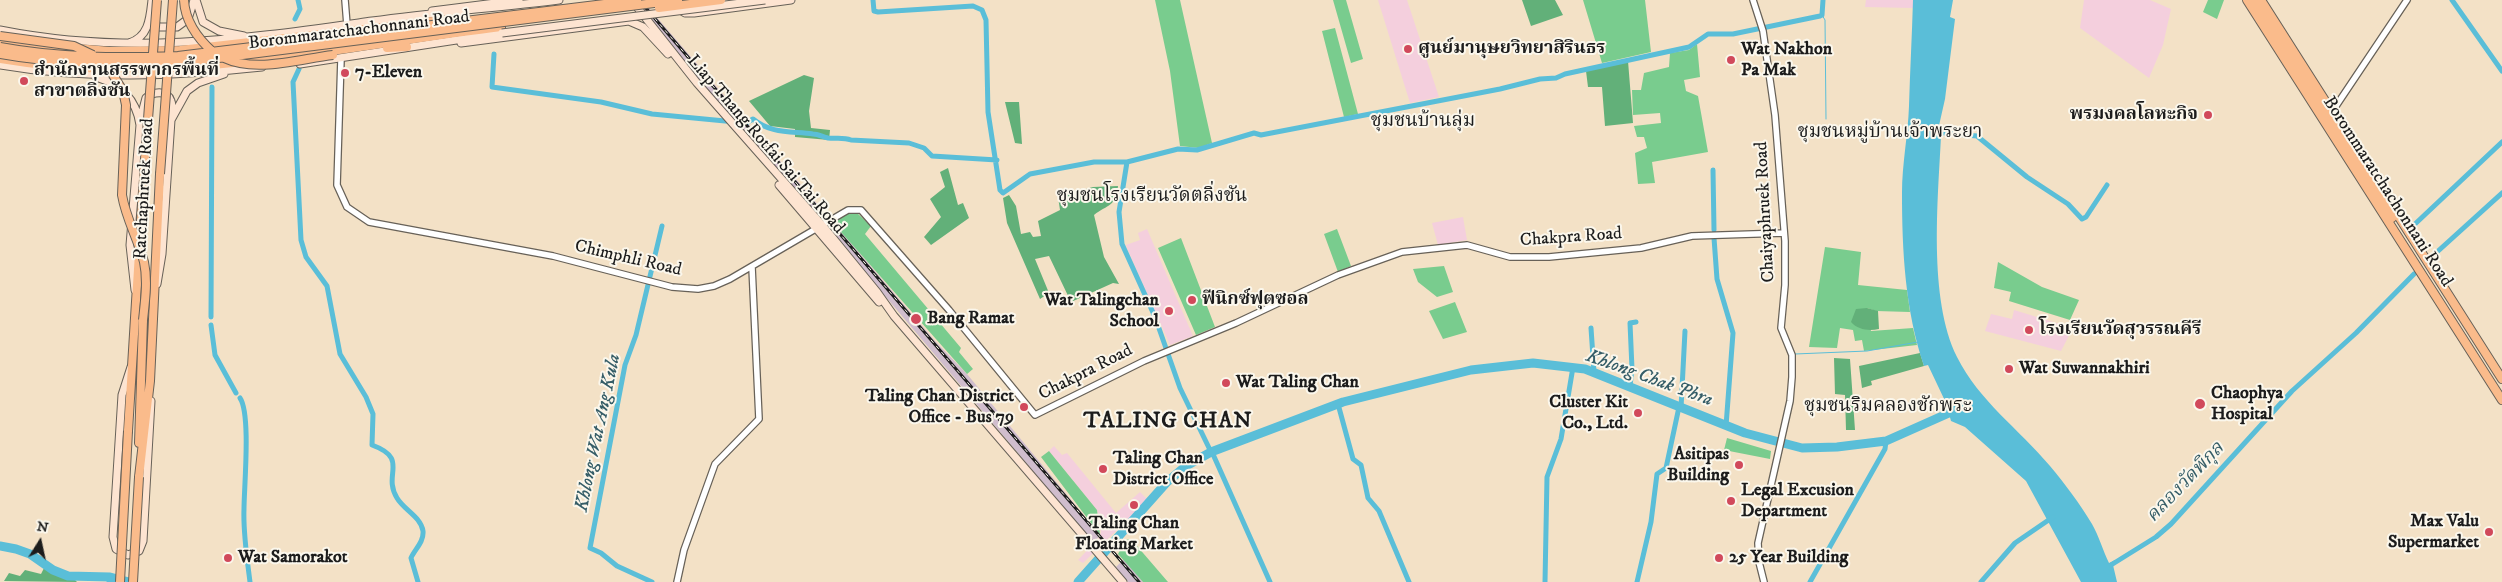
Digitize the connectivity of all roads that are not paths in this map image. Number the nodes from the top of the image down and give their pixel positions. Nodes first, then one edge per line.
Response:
1 (152, 0) edge
2 (157, 0) edge
3 (173, 0) edge
4 (184, 0) edge
5 (195, 0) edge
6 (345, 0) edge
7 (519, 0) edge
8 (559, 0) edge
9 (610, 0) edge
10 (618, 0) edge
11 (626, 0) edge
12 (631, 0) edge
13 (638, 0) edge
14 (672, 0) edge
15 (678, 0) edge
16 (721, 0) edge
17 (765, 0) edge
18 (790, 0) edge
19 (1753, 0) edge
20 (2248, 0) edge
21 (2254, 0) edge
22 (2261, 0) edge
23 (2266, 0) edge
24 (2407, 0) edge
25 (498, 11) junction
26 (150, 12) junction
27 (413, 16) junction
28 (371, 21) junction
29 (623, 22) junction
30 (403, 23) junction
31 (347, 25) junction
32 (0, 30) edge
33 (502, 30) junction
34 (0, 36) edge
35 (254, 37) junction
36 (0, 41) edge
37 (435, 43) junction
38 (121, 44) junction
39 (0, 47) edge
40 (407, 47) junction
41 (0, 54) edge
42 (668, 54) junction
43 (341, 58) junction
44 (0, 59) edge
45 (0, 65) edge
46 (241, 70) junction
47 (88, 74) junction
48 (2334, 109) junction
49 (723, 116) junction
50 (171, 120) junction
51 (140, 124) junction
52 (820, 228) junction
53 (1784, 233) junction
54 (752, 267) junction
55 (154, 294) junction
56 (137, 303) junction
57 (133, 365) junction
58 (2502, 371) edge
59 (2502, 379) edge
60 (150, 381) junction
61 (2502, 391) edge
62 (2502, 400) edge
63 (1035, 416) joint
64 (139, 473) junction
65 (120, 582) edge
66 (133, 582) edge
67 (678, 582) edge
68 (1123, 582) edge
69 (1764, 582) edge

1 - 26 main road
2 - 56 main road, Ratchaphruek Road, bridge
3 - 55 main road, Ratchaphruek Road, bridge
4 - 40 main road, bridge
5 - 26 main road
5 - 35 main road
6 - 31 street
7 - 27 main road
8 - 25 main road
9 - 25 main road, Borommaratchachonnani Road, bridge
10 - 29 main road
11 - 42 main road, Liap Thang Rotfai Sai Tai Road
12 - 49 main road, Liap Thang Rotfai Sai Tai Road
13 - 39 main road, bridge
14 - 18 main road
15 - 41 main road, bridge
16 - 33 main road, Borommaratchachonnani Road, bridge
17 - 33 main road, bridge
19 - 53 street, Chaiyaphruek Road
20 - 62 main road, Borommaratchachonnani Road
21 - 61 main road
22 - 59 main road
23 - 48 main road, Borommaratchachonnani Road
24 - 48 street
25 - 27 main road
25 - 30 main road, Borommaratchachonnani Road
26 - 38 main road
27 - 28 main road
28 - 30 main road
28 - 31 main road
29 - 37 main road
29 - 42 main road
30 - 36 main road, Borommaratchachonnani Road
31 - 35 main road
32 - 38 main road
33 - 37 main road
33 - 44 main road, Borommaratchachonnani Road
34 - 64 main road, bridge
35 - 38 main road
37 - 40 main road
40 - 43 main road
42 - 49 main road, Liap Thang Rotfai Sai Tai Road
43 - 46 main road
43 - 54 street, Chimphli Road
45 - 47 main road
46 - 47 main road
46 - 50 main road
47 - 51 main road
48 - 58 main road, Borommaratchachonnani Road
49 - 52 main road, Liap Thang Rotfai Sai Tai Road
50 - 51 main road
50 - 55 main road
51 - 56 main road
52 - 54 street, Chimphli Road
52 - 63 street, Chimphli Road
52 - 68 main road, Liap Thang Rotfai Sai Tai Road
53 - 63 street, Chakpra Road
53 - 69 street, Chaiyaphruek Road
54 - 67 street
55 - 60 main road, Ratchaphruek Road
56 - 57 main road, Ratchaphruek Road
57 - 60 main road, Ratchaphruek Road
57 - 65 main road, Ratchaphruek Road, bridge
60 - 64 main road, Ratchaphruek Road
64 - 66 main road, Ratchaphruek Road, bridge

